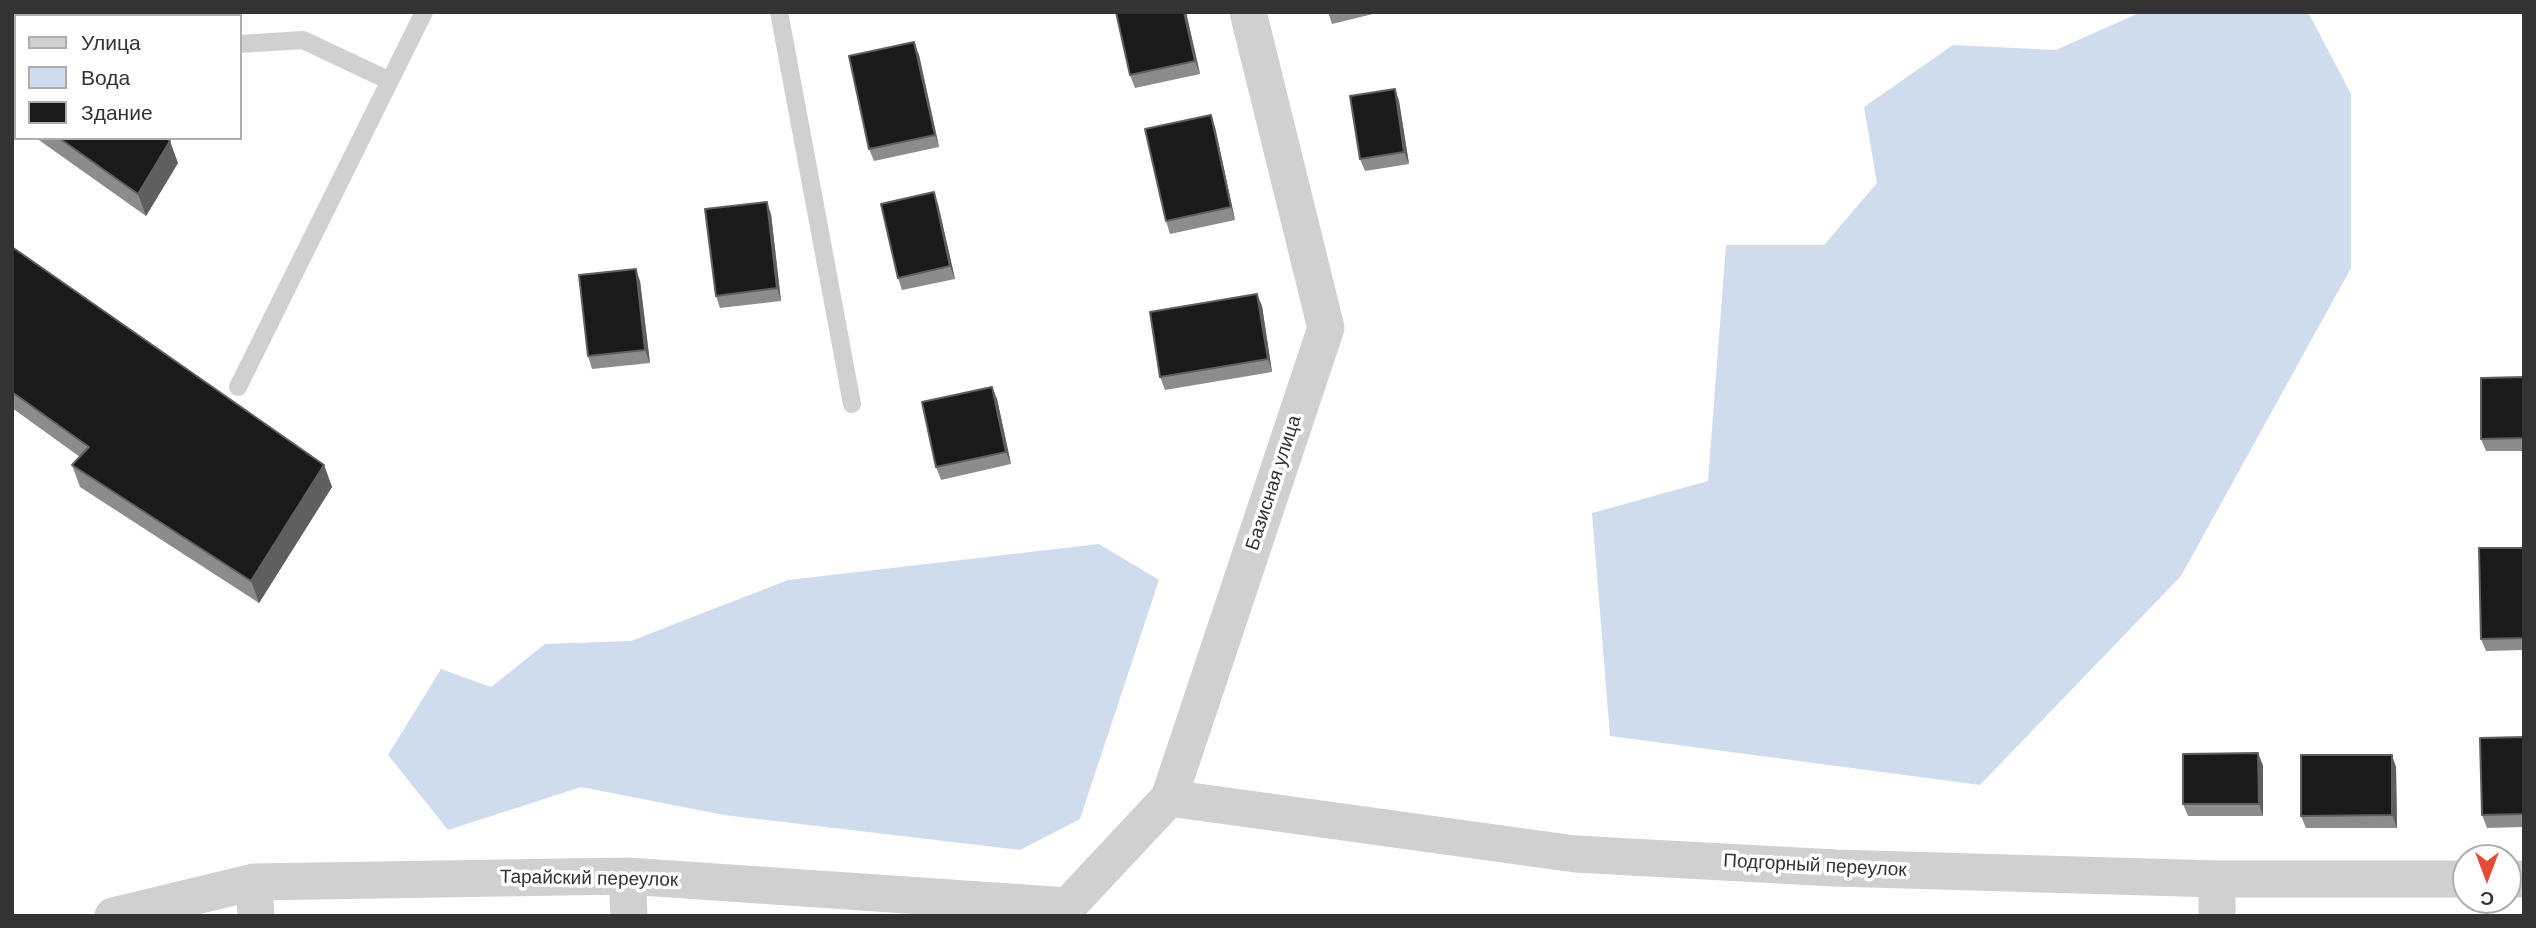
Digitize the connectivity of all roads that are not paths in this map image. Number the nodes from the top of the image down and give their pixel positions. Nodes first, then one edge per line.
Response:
1 (424, 12) edge
2 (779, 12) edge
3 (1248, 12) edge
4 (242, 44) edge
5 (390, 81) junction
6 (238, 387) dead end
7 (852, 404) dead end
8 (1169, 798) junction
9 (627, 876) junction
10 (2217, 879) junction
11 (2452, 879) edge
12 (255, 899) edge
13 (1068, 911) edge
14 (113, 916) edge
15 (629, 916) edge
16 (2217, 916) edge

1 - 5 lane
2 - 7 lane
3 - 8 street, Базисная улица
4 - 5 lane
5 - 6 lane
8 - 10 street, Подгорный переулок
8 - 13 street, Базисная улица
9 - 12 street, Тарайский переулок
9 - 13 street, Тарайский переулок
9 - 15 street
10 - 11 street, Подгорный переулок
10 - 16 street
12 - 14 street, Тарайский переулок

